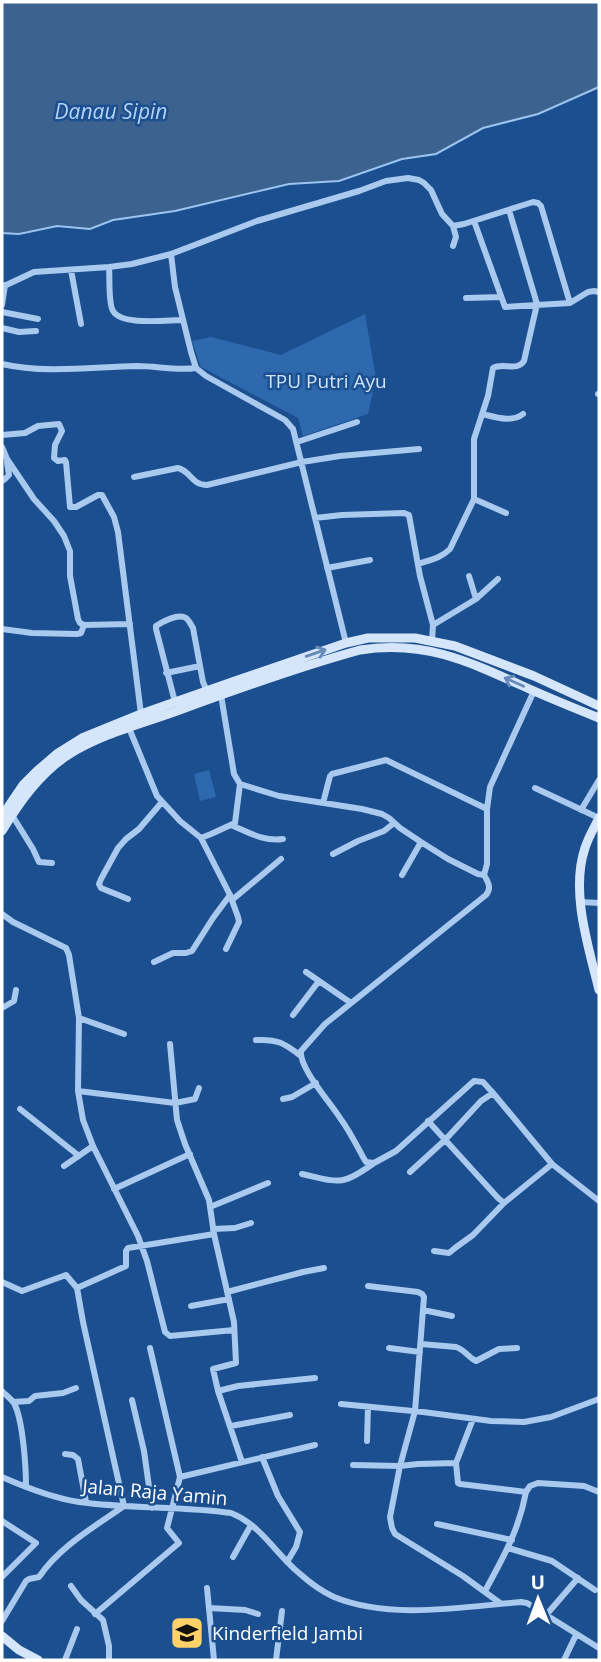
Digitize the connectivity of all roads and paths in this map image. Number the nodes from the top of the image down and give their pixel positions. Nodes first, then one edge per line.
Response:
1 (509, 210) junction
2 (474, 221) junction
3 (453, 226) junction
4 (453, 246) dead end
5 (171, 254) junction
6 (109, 267) junction
7 (71, 270) junction
8 (3, 286) edge
9 (599, 292) edge
10 (500, 297) junction
11 (466, 298) dead end
12 (570, 303) junction
13 (537, 304) junction
14 (2, 305) edge
15 (2, 312) edge
16 (38, 319) dead end
17 (183, 320) junction
18 (81, 324) dead end
19 (2, 328) edge
20 (36, 331) dead end
21 (2, 364) edge
22 (196, 368) junction
23 (482, 414) junction
24 (523, 414) dead end
25 (357, 422) dead end
26 (2, 435) edge
27 (297, 442) junction
28 (2, 447) edge
29 (419, 449) dead end
30 (7, 458) junction
31 (302, 462) junction
32 (134, 477) dead end
33 (2, 481) edge
34 (474, 499) junction
35 (506, 513) dead end
36 (315, 518) junction
37 (370, 560) dead end
38 (418, 564) junction
39 (327, 568) junction
40 (470, 576) dead end
41 (498, 579) dead end
42 (477, 599) junction
43 (130, 624) junction
44 (84, 625) junction
45 (433, 625) junction
46 (2, 629) edge
47 (432, 641) junction
48 (346, 643) junction
49 (200, 666) junction
50 (279, 670) junction
51 (166, 673) junction
52 (264, 676) junction
53 (207, 691) junction
54 (534, 691) junction
55 (221, 695) junction
56 (175, 702) junction
57 (599, 706) edge
58 (141, 713) junction
59 (599, 718) edge
60 (129, 728) junction
61 (599, 780) edge
62 (240, 784) junction
63 (535, 788) dead end
64 (162, 802) junction
65 (323, 803) junction
66 (487, 809) junction
67 (581, 810) junction
68 (7, 816) edge
69 (599, 818) edge
70 (394, 823) junction
71 (231, 825) junction
72 (2, 831) edge
73 (201, 838) junction
74 (283, 839) dead end
75 (421, 842) junction
76 (333, 854) dead end
77 (281, 859) dead end
78 (52, 863) dead end
79 (402, 875) dead end
80 (484, 875) junction
81 (231, 898) junction
82 (128, 900) dead end
83 (580, 902) junction
84 (599, 903) edge
85 (2, 914) edge
86 (226, 949) dead end
87 (154, 962) dead end
88 (306, 972) dead end
89 (319, 981) junction
90 (599, 984) edge
91 (16, 989) dead end
92 (351, 1003) junction
93 (2, 1008) edge
94 (293, 1015) dead end
95 (79, 1018) junction
96 (124, 1034) dead end
97 (256, 1040) dead end
98 (170, 1044) dead end
99 (301, 1056) junction
100 (316, 1083) junction
101 (199, 1088) dead end
102 (78, 1091) junction
103 (493, 1093) junction
104 (283, 1099) dead end
105 (176, 1103) junction
106 (20, 1110) dead end
107 (428, 1121) junction
108 (445, 1140) junction
109 (93, 1146) junction
110 (190, 1154) junction
111 (79, 1156) junction
112 (374, 1163) junction
113 (552, 1164) junction
114 (64, 1166) dead end
115 (410, 1172) dead end
116 (302, 1174) dead end
117 (268, 1183) dead end
118 (114, 1189) junction
119 (599, 1202) edge
120 (504, 1203) junction
121 (210, 1207) junction
122 (251, 1223) dead end
123 (214, 1231) junction
124 (142, 1245) junction
125 (434, 1251) dead end
126 (324, 1268) dead end
127 (2, 1282) edge
128 (368, 1286) dead end
129 (77, 1288) junction
130 (228, 1295) junction
131 (191, 1306) dead end
132 (423, 1310) junction
133 (452, 1316) dead end
134 (234, 1330) junction
135 (150, 1348) dead end
136 (389, 1348) dead end
137 (420, 1348) junction
138 (517, 1348) dead end
139 (314, 1378) dead end
140 (76, 1388) dead end
141 (2, 1391) edge
142 (218, 1391) junction
143 (599, 1399) edge
144 (132, 1400) dead end
145 (13, 1402) junction
146 (341, 1404) dead end
147 (368, 1407) junction
148 (415, 1411) junction
149 (290, 1415) dead end
150 (473, 1419) junction
151 (231, 1426) junction
152 (367, 1441) dead end
153 (315, 1445) dead end
154 (65, 1454) dead end
155 (262, 1457) junction
156 (242, 1462) junction
157 (456, 1463) junction
158 (353, 1465) dead end
159 (400, 1466) junction
160 (2, 1477) edge
161 (180, 1477) junction
162 (26, 1488) junction
163 (526, 1492) junction
164 (599, 1492) edge
165 (86, 1502) junction
166 (124, 1506) junction
167 (152, 1508) junction
168 (173, 1509) junction
169 (2, 1521) edge
170 (437, 1524) dead end
171 (251, 1525) junction
172 (512, 1540) junction
173 (508, 1548) junction
174 (233, 1557) dead end
175 (287, 1562) junction
176 (2, 1577) edge
177 (578, 1578) junction
178 (71, 1586) dead end
179 (207, 1588) dead end
180 (596, 1590) dead end
181 (485, 1591) junction
182 (500, 1603) junction
183 (209, 1608) junction
184 (282, 1611) dead end
185 (95, 1614) junction
186 (258, 1614) dead end
187 (547, 1614) junction
188 (2, 1621) edge
189 (77, 1629) dead end
190 (576, 1634) junction
191 (2, 1637) edge
192 (599, 1648) edge
193 (38, 1660) edge
194 (65, 1660) edge
195 (109, 1660) edge
196 (214, 1660) edge
197 (276, 1660) edge
198 (564, 1660) edge

1 - 2 street
1 - 12 street
1 - 13 street
2 - 3 street
2 - 10 street
3 - 4 street
3 - 5 street
5 - 6 street
5 - 17 street
6 - 7 street
6 - 17 street
7 - 8 street
7 - 18 street
8 - 14 street
9 - 12 street
10 - 11 street
10 - 13 street
12 - 13 street
13 - 23 street
15 - 16 street
17 - 22 street
19 - 20 street
21 - 22 street
22 - 27 street
23 - 24 street
23 - 34 street
25 - 27 street
26 - 43 street
27 - 31 street
28 - 30 street
29 - 31 street
30 - 33 street
30 - 44 street
31 - 32 street
31 - 36 street
34 - 35 street
34 - 38 street
36 - 38 street
36 - 39 street
37 - 39 street
38 - 45 street
39 - 48 street
40 - 42 street
41 - 42 street
42 - 45 street
43 - 44 street
43 - 58 street
44 - 46 street
45 - 47 street
47 - 48 main road
47 - 57 main road
50 -> 48 main road
49 - 51 street
49 - 51 street
49 - 53 street
50 - 52 main road
54 -> 50 main road
51 - 56 street
52 - 53 main road
52 - 55 main road
53 - 56 main road
54 - 59 main road
54 - 66 street
55 - 60 main road
55 - 62 street
56 - 58 main road
58 - 68 main road
60 - 64 street
60 - 68 main road
61 - 67 street
62 - 65 street
62 - 71 street
63 - 67 street
64 - 73 street
64 - 82 street
65 - 66 street
65 - 70 street
66 - 80 street
67 - 69 street
68 - 72 main road
68 - 78 street
69 - 83 main road
70 - 75 street
70 - 76 street
71 - 73 street
71 - 74 street
73 - 81 street
75 - 79 street
75 - 80 street
77 - 81 street
80 - 92 street
81 - 86 street
81 - 87 street
83 - 84 street
83 - 90 main road
85 - 95 street
88 - 89 street
89 - 92 street
89 - 94 street
91 - 93 street
92 - 99 street
95 - 96 street
95 - 102 street
97 - 99 street
98 - 105 street
99 - 100 street
100 - 104 street
100 - 112 street
101 - 105 street
102 - 105 street
102 - 109 street
103 - 107 street
103 - 108 street
103 - 113 street
105 - 110 street
106 - 111 street
107 - 108 street
107 - 112 street
108 - 115 street
108 - 120 street
109 - 111 street
109 - 118 street
110 - 118 street
110 - 121 street
111 - 114 street
112 - 116 street
113 - 119 street
113 - 120 street
117 - 121 street
118 - 124 street
120 - 125 street
121 - 123 street
122 - 123 street
123 - 124 street
123 - 130 street
124 - 129 street
124 - 134 street
126 - 130 street
127 - 129 street
128 - 132 street
129 - 166 street
130 - 131 street
130 - 134 street
132 - 133 street
132 - 137 street
134 - 142 street
135 - 161 street
136 - 137 street
137 - 138 street
137 - 148 street
139 - 142 street
140 - 145 street
141 - 145 street
142 - 151 street
143 - 150 street
144 - 167 street
145 - 162 street
146 - 147 street
147 - 148 street
147 - 152 street
148 - 150 street
148 - 159 street
149 - 151 street
150 - 157 street
151 - 156 street
153 - 155 street
154 - 165 street
155 - 156 street
155 - 175 street
156 - 161 street
157 - 159 street
157 - 163 street
158 - 159 street
159 - 181 street
160 - 162 street, Jalan Raja Yamin
161 - 168 street
162 - 165 street, Jalan Raja Yamin
163 - 164 street
163 - 172 street
165 - 166 street, Jalan Raja Yamin
166 - 167 street, Jalan Raja Yamin
166 - 188 street
167 - 168 street, Jalan Raja Yamin
168 - 171 street, Jalan Raja Yamin
168 - 185 street
169 - 176 street
170 - 172 street
171 - 174 street
171 - 175 street, Jalan Raja Yamin
172 - 173 street
173 - 177 street
173 - 181 street
175 - 182 street, Jalan Raja Yamin
177 - 180 street
177 - 187 street
178 - 185 street
179 - 183 street
181 - 182 street
182 - 187 street, Jalan Raja Yamin
183 - 186 street
183 - 196 street
184 - 197 street
185 - 195 street
187 - 190 street, Jalan Raja Yamin
189 - 194 street
190 - 192 street, Jalan Raja Yamin
190 - 198 street
191 - 193 main road

